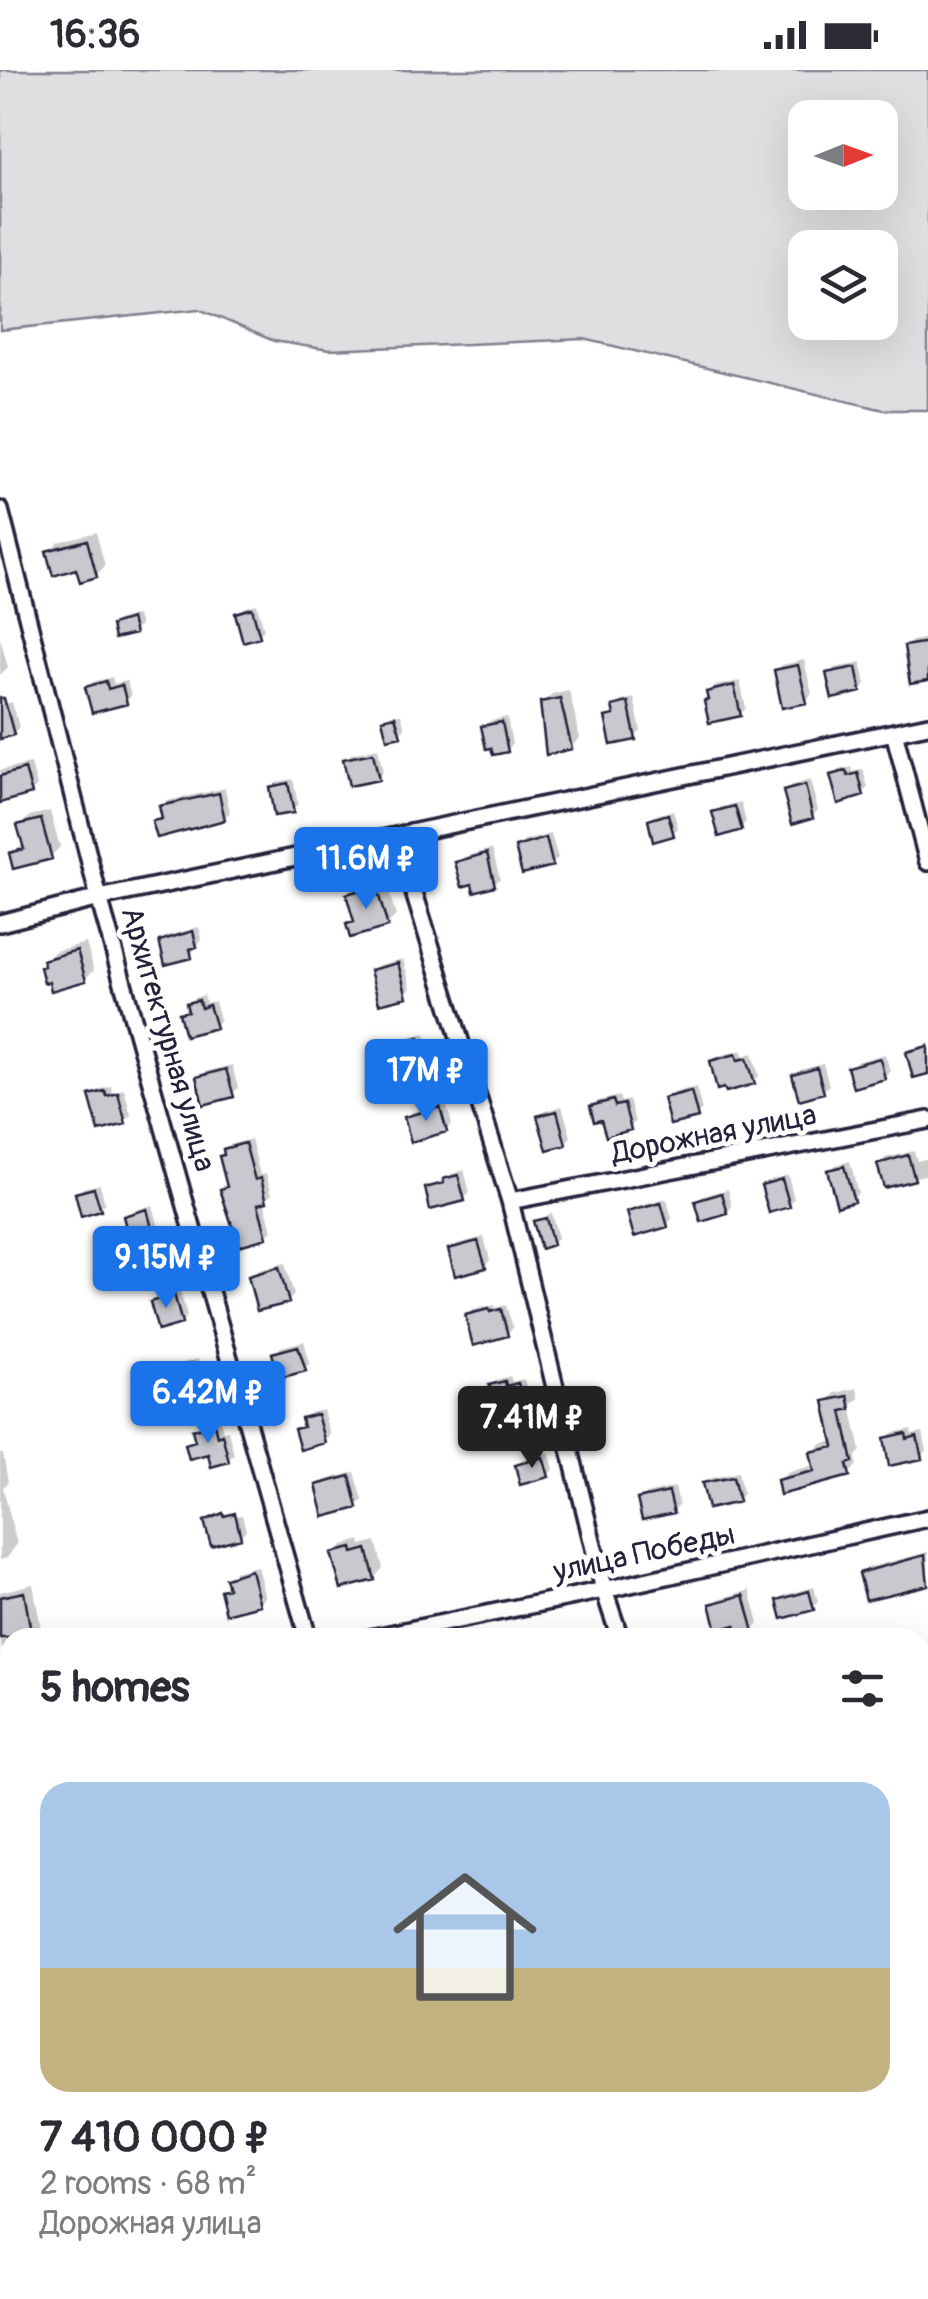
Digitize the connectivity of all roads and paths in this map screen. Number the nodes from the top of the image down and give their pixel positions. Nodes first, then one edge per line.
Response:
1 (0, 510) edge
2 (928, 725) edge
3 (894, 732) junction
4 (396, 838) junction
5 (928, 862) edge
6 (100, 898) junction
7 (0, 923) edge
8 (928, 1120) edge
9 (510, 1201) junction
10 (928, 1518) edge
11 (604, 1590) junction
12 (305, 1628) edge
13 (419, 1628) edge
14 (617, 1628) edge

1 - 6 street, Архитектурная улица
2 - 3 street
3 - 4 street
3 - 5 street
4 - 6 street
4 - 9 street
6 - 7 street
6 - 12 street, Архитектурная улица
8 - 9 street, Дорожная улица
9 - 11 street
10 - 11 street, улица Победы
11 - 13 street, улица Победы
11 - 14 street

